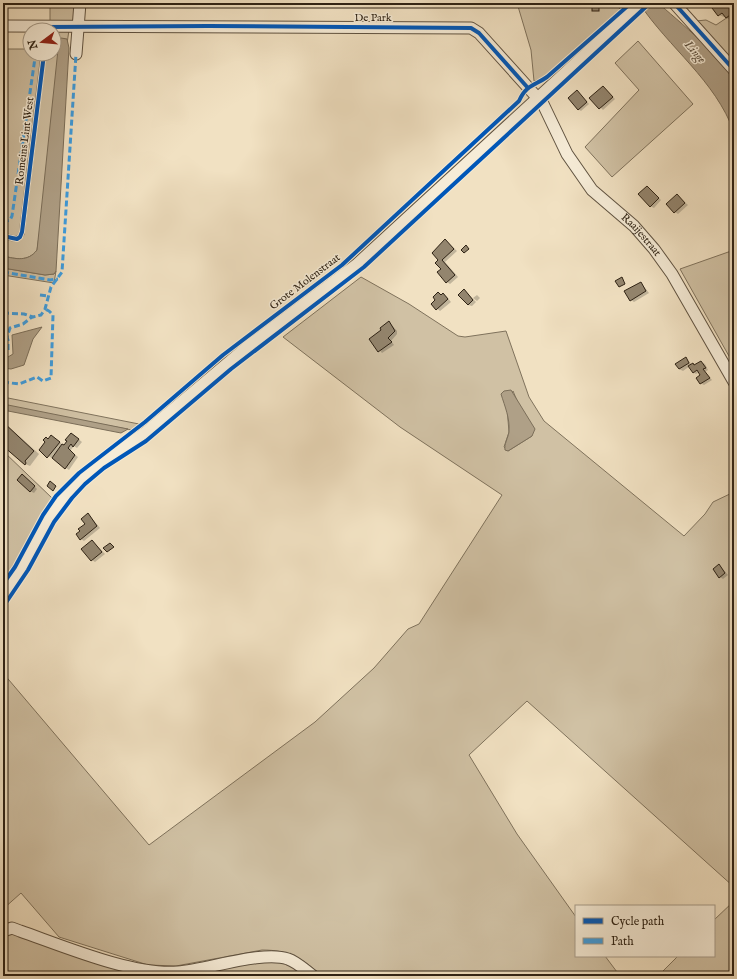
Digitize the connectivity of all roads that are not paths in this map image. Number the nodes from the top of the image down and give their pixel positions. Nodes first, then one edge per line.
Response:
1 (80, 3) edge
2 (623, 3) edge
3 (674, 3) edge
4 (637, 7) edge
5 (3, 26) edge
6 (79, 27) junction
7 (76, 54) dead end
8 (734, 70) edge
9 (537, 97) junction
10 (734, 382) edge
11 (3, 596) edge
12 (3, 930) edge
13 (313, 976) edge

1 - 6 street
2 - 4 street
3 - 8 street
4 - 9 street, Grote Molenstraat
5 - 6 street, De Park
6 - 7 street
6 - 9 street, De Park
9 - 10 street, Raaijestraat
9 - 11 street, Grote Molenstraat
12 - 13 street

